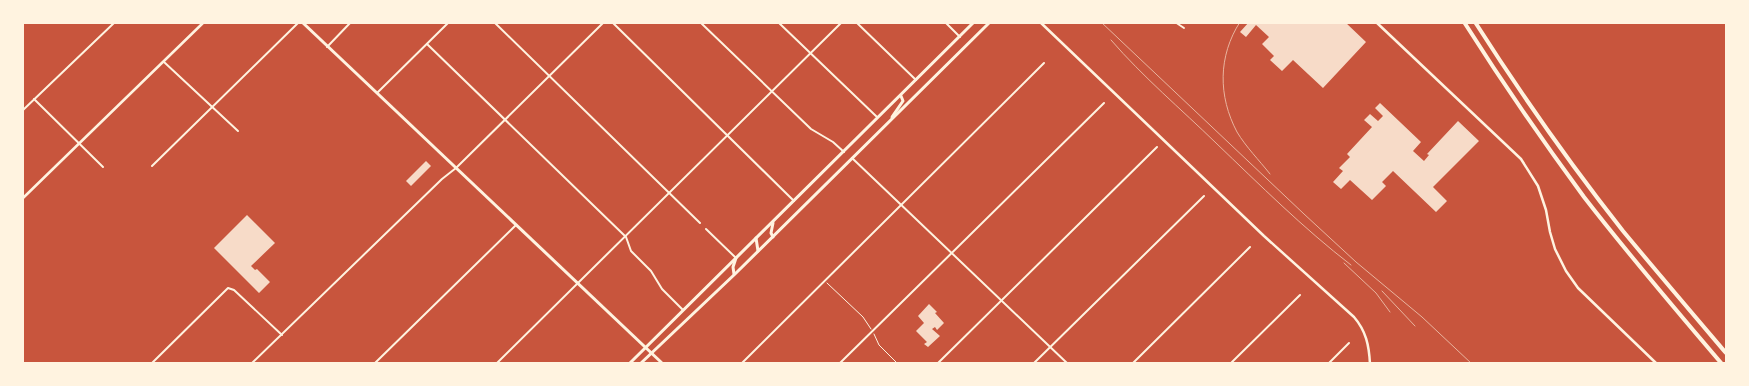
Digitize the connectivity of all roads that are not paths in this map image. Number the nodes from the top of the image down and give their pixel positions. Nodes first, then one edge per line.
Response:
1 (115, 22) edge
2 (204, 22) edge
3 (300, 22) edge
4 (351, 22) edge
5 (449, 22) edge
6 (494, 22) edge
7 (604, 22) edge
8 (612, 22) edge
9 (700, 22) edge
10 (778, 22) edge
11 (842, 22) edge
12 (856, 22) edge
13 (945, 22) edge
14 (974, 22) edge
15 (990, 22) edge
16 (1040, 22) edge
17 (1175, 22) edge
18 (1376, 22) edge
19 (1462, 22) edge
20 (1475, 22) edge
21 (1184, 28) dead end
22 (960, 37) junction
23 (427, 44) junction
24 (327, 47) junction
25 (811, 53) junction
26 (164, 62) junction
27 (1044, 64) dead end
28 (551, 76) junction
29 (916, 80) junction
30 (772, 91) junction
31 (377, 93) junction
32 (901, 96) junction
33 (34, 100) junction
34 (1104, 103) dead end
35 (212, 107) junction
36 (22, 111) edge
37 (878, 118) junction
38 (504, 120) junction
39 (891, 120) junction
40 (238, 131) dead end
41 (727, 135) junction
42 (80, 143) junction
43 (1157, 147) dead end
44 (844, 152) junction
45 (852, 158) junction
46 (152, 166) dead end
47 (103, 167) dead end
48 (456, 168) junction
49 (670, 194) junction
50 (1204, 196) dead end
51 (22, 199) edge
52 (794, 201) junction
53 (902, 205) junction
54 (774, 220) junction
55 (700, 223) dead end
56 (516, 225) junction
57 (706, 229) dead end
58 (773, 236) junction
59 (626, 237) junction
60 (756, 238) junction
61 (1250, 247) dead end
62 (758, 251) junction
63 (951, 252) junction
64 (736, 258) junction
65 (735, 274) junction
66 (578, 283) junction
67 (1300, 295) dead end
68 (1002, 299) junction
69 (683, 310) junction
70 (282, 335) junction
71 (1349, 343) dead end
72 (646, 346) junction
73 (1051, 347) junction
74 (652, 352) junction
75 (1726, 353) edge
76 (151, 364) edge
77 (252, 364) edge
78 (374, 364) edge
79 (496, 364) edge
80 (629, 364) edge
81 (640, 364) edge
82 (664, 364) edge
83 (741, 364) edge
84 (839, 364) edge
85 (937, 364) edge
86 (1034, 364) edge
87 (1068, 364) edge
88 (1132, 364) edge
89 (1230, 364) edge
90 (1328, 364) edge
91 (1370, 364) edge
92 (1657, 364) edge
93 (1722, 364) edge

1 - 33 street
2 - 26 street
3 - 24 main road
3 - 35 street
4 - 24 street
5 - 23 street
6 - 28 street
7 - 28 street
8 - 41 street
9 - 30 street
10 - 25 street
11 - 25 street
12 - 29 street
13 - 22 street
14 - 22 main road
15 - 39 main road
16 - 91 street
17 - 21 street
18 - 92 street
19 - 93 highway
20 - 75 highway
22 - 29 main road
23 - 31 street
23 - 38 street
24 - 31 main road
25 - 30 street
25 - 37 street
26 - 35 street
26 - 42 street
27 - 53 street
28 - 38 street
28 - 49 street
29 - 32 main road
30 - 41 street
30 - 44 street
31 - 48 main road
32 - 37 main road
32 - 39 main road
33 - 36 street
33 - 42 street
34 - 63 street
35 - 40 street
35 - 46 street
37 - 44 main road
38 - 48 street
38 - 59 street
39 - 45 main road
41 - 49 street
41 - 52 street
42 - 47 street
42 - 51 street
43 - 68 street
44 - 52 main road
45 - 53 street
45 - 58 main road
48 - 56 main road
48 - 70 street
49 - 55 street
49 - 59 street
50 - 73 street
52 - 54 main road
53 - 63 street
53 - 83 street
54 - 58 main road
54 - 60 main road
56 - 66 main road
56 - 78 street
57 - 64 street
58 - 62 main road
59 - 66 street
59 - 69 street
60 - 62 main road
60 - 64 main road
61 - 88 street
62 - 65 main road
63 - 68 street
63 - 84 street
64 - 65 main road
64 - 69 main road
65 - 74 main road
66 - 72 main road
66 - 79 street
67 - 89 street
68 - 73 street
68 - 85 street
69 - 72 main road
70 - 76 street
70 - 77 street
71 - 90 street
72 - 74 main road
72 - 80 main road
73 - 86 street
73 - 87 street
74 - 81 main road
74 - 82 main road

